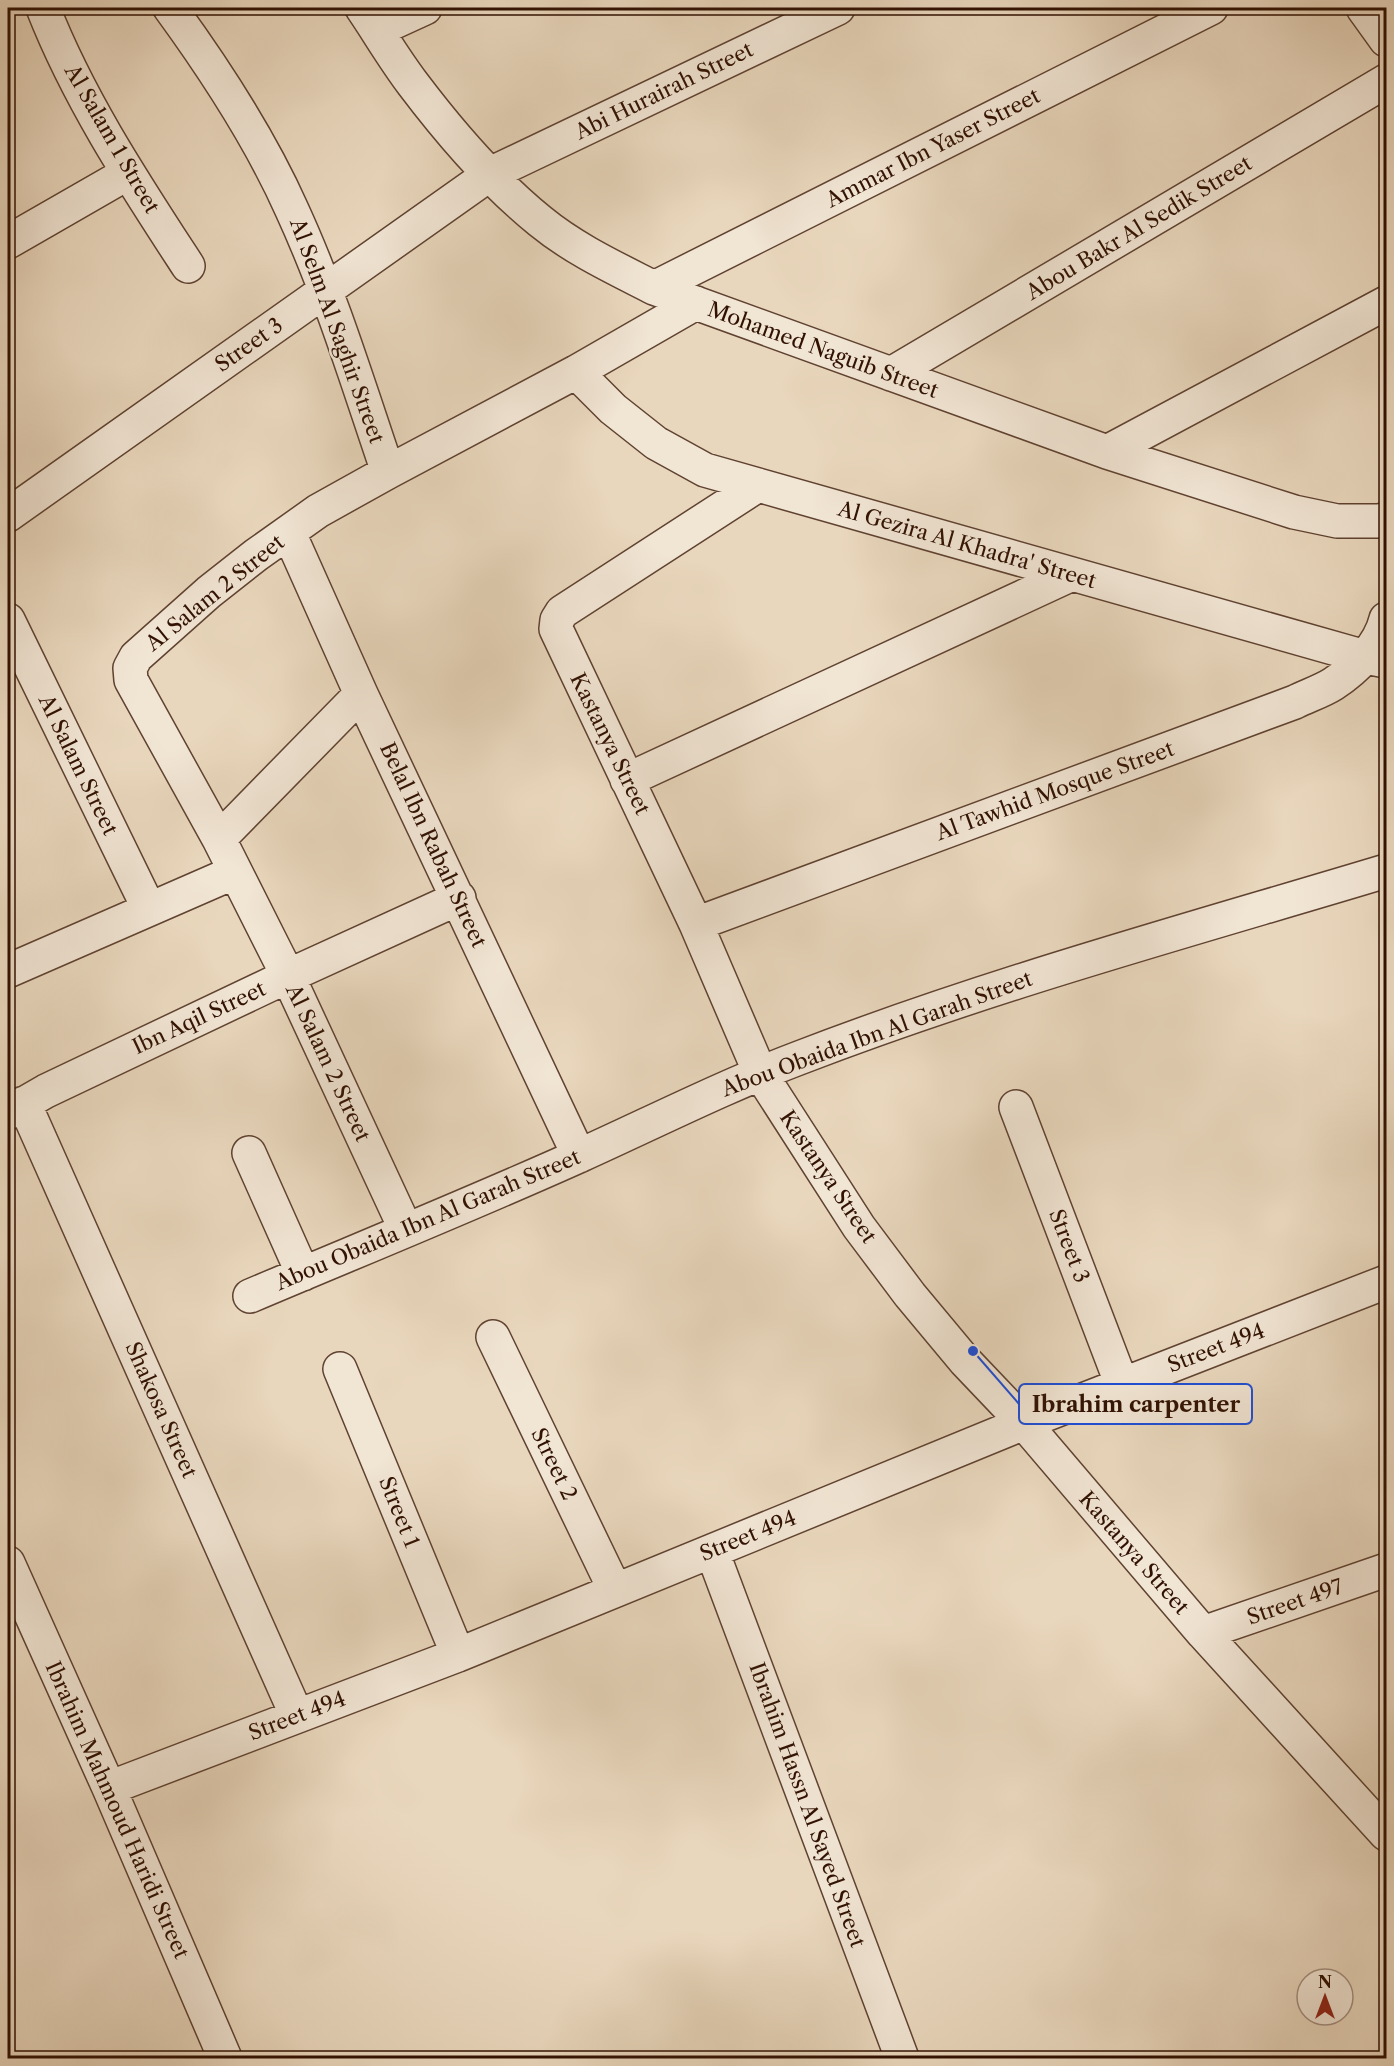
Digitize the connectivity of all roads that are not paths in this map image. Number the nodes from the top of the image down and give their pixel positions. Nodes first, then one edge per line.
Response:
1 (43, 8) edge
2 (170, 8) edge
3 (425, 8) edge
4 (838, 8) edge
5 (1211, 8) edge
6 (1363, 8) edge
7 (369, 19) edge
8 (1386, 40) edge
9 (1386, 81) edge
10 (128, 173) junction
11 (490, 174) junction
12 (8, 242) edge
13 (188, 266) dead end
14 (654, 288) junction
15 (326, 290) junction
16 (696, 303) junction
17 (1386, 303) edge
18 (576, 372) junction
19 (891, 374) junction
20 (1107, 452) junction
21 (388, 472) junction
22 (758, 485) junction
23 (8, 515) edge
24 (1384, 527) edge
25 (289, 533) junction
26 (1070, 575) junction
27 (1386, 619) edge
28 (8, 620) edge
29 (1376, 659) edge
30 (362, 694) junction
31 (627, 780) junction
32 (219, 839) junction
33 (235, 872) junction
34 (1386, 872) edge
35 (459, 898) junction
36 (149, 909) junction
37 (696, 924) junction
38 (8, 971) edge
39 (288, 976) junction
40 (760, 1073) junction
41 (1016, 1107) dead end
42 (16, 1108) edge
43 (249, 1153) dead end
44 (579, 1156) junction
45 (406, 1230) junction
46 (303, 1274) junction
47 (1386, 1282) edge
48 (250, 1296) dead end
49 (493, 1338) dead end
50 (340, 1368) dead end
51 (1122, 1385) junction
52 (1024, 1423) junction
53 (712, 1551) junction
54 (8, 1563) edge
55 (1386, 1570) edge
56 (615, 1590) junction
57 (1203, 1633) junction
58 (458, 1655) junction
59 (297, 1716) junction
60 (109, 1788) junction
61 (1386, 1834) edge
62 (225, 2058) edge
63 (902, 2058) edge

1 - 10 street, Al Salam 1 Street
2 - 15 street, Al Selm Al Saghir Street
3 - 7 street
4 - 11 street, Abi Hurairah Street
5 - 14 street, Ammar Ibn Yaser Street
6 - 8 street
7 - 11 street, Mohamed Naguib Street
9 - 19 street, Abou Bakr Al Sedik Street
10 - 12 street
10 - 13 street, Al Salam 1 Street
11 - 14 street, Mohamed Naguib Street
11 - 15 street, Street 3
14 - 16 street, Mohamed Naguib Street
15 - 21 street, Al Selm Al Saghir Street
15 - 23 street, Street 3
16 - 18 street, Al Salam 2 Street
16 - 19 street, Mohamed Naguib Street
17 - 20 street
18 - 21 street, Al Salam 2 Street
18 - 22 street, Al Gezira Al Khadra' Street
19 - 20 street, Mohamed Naguib Street
20 - 24 street, Mohamed Naguib Street
21 - 25 street, Al Salam 2 Street
22 - 26 street, Al Gezira Al Khadra' Street
22 - 31 street, Kastanya Street
25 - 30 street, Belal Ibn Rabah Street
25 - 32 street, Al Salam 2 Street
26 - 29 street, Al Gezira Al Khadra' Street
26 - 31 street
27 - 29 street, Al Tawhid Mosque Street
28 - 36 street, Al Salam Street
29 - 37 street, Al Tawhid Mosque Street
30 - 32 street
30 - 35 street, Belal Ibn Rabah Street
31 - 37 street, Kastanya Street
32 - 33 street, Al Salam 2 Street
33 - 36 street
33 - 39 street, Al Salam 2 Street
34 - 40 street, Abou Obaida Ibn Al Garah Street
35 - 39 street, Ibn Aqil Street
35 - 44 street, Belal Ibn Rabah Street
36 - 38 street
37 - 40 street, Kastanya Street
39 - 42 street, Ibn Aqil Street
39 - 45 street, Al Salam 2 Street
40 - 44 street, Abou Obaida Ibn Al Garah Street
40 - 52 street, Kastanya Street
41 - 51 street, Street 3
42 - 59 street, Shakosa Street
43 - 46 street
44 - 45 street, Abou Obaida Ibn Al Garah Street
45 - 46 street, Abou Obaida Ibn Al Garah Street
46 - 48 street, Abou Obaida Ibn Al Garah Street
47 - 51 street, Street 494
49 - 56 street, Street 2
50 - 58 street, Street 1
51 - 52 street, Street 494
52 - 53 street, Street 494
52 - 57 street, Kastanya Street
53 - 56 street, Street 494
53 - 63 street, Ibrahim Hassn Al Sayed Street
54 - 60 street, Ibrahim Mahmoud Haridi Street
55 - 57 street, Street 497
56 - 58 street, Street 494
57 - 61 street, Kastanya Street
58 - 59 street, Street 494
59 - 60 street, Street 494
60 - 62 street, Ibrahim Mahmoud Haridi Street

